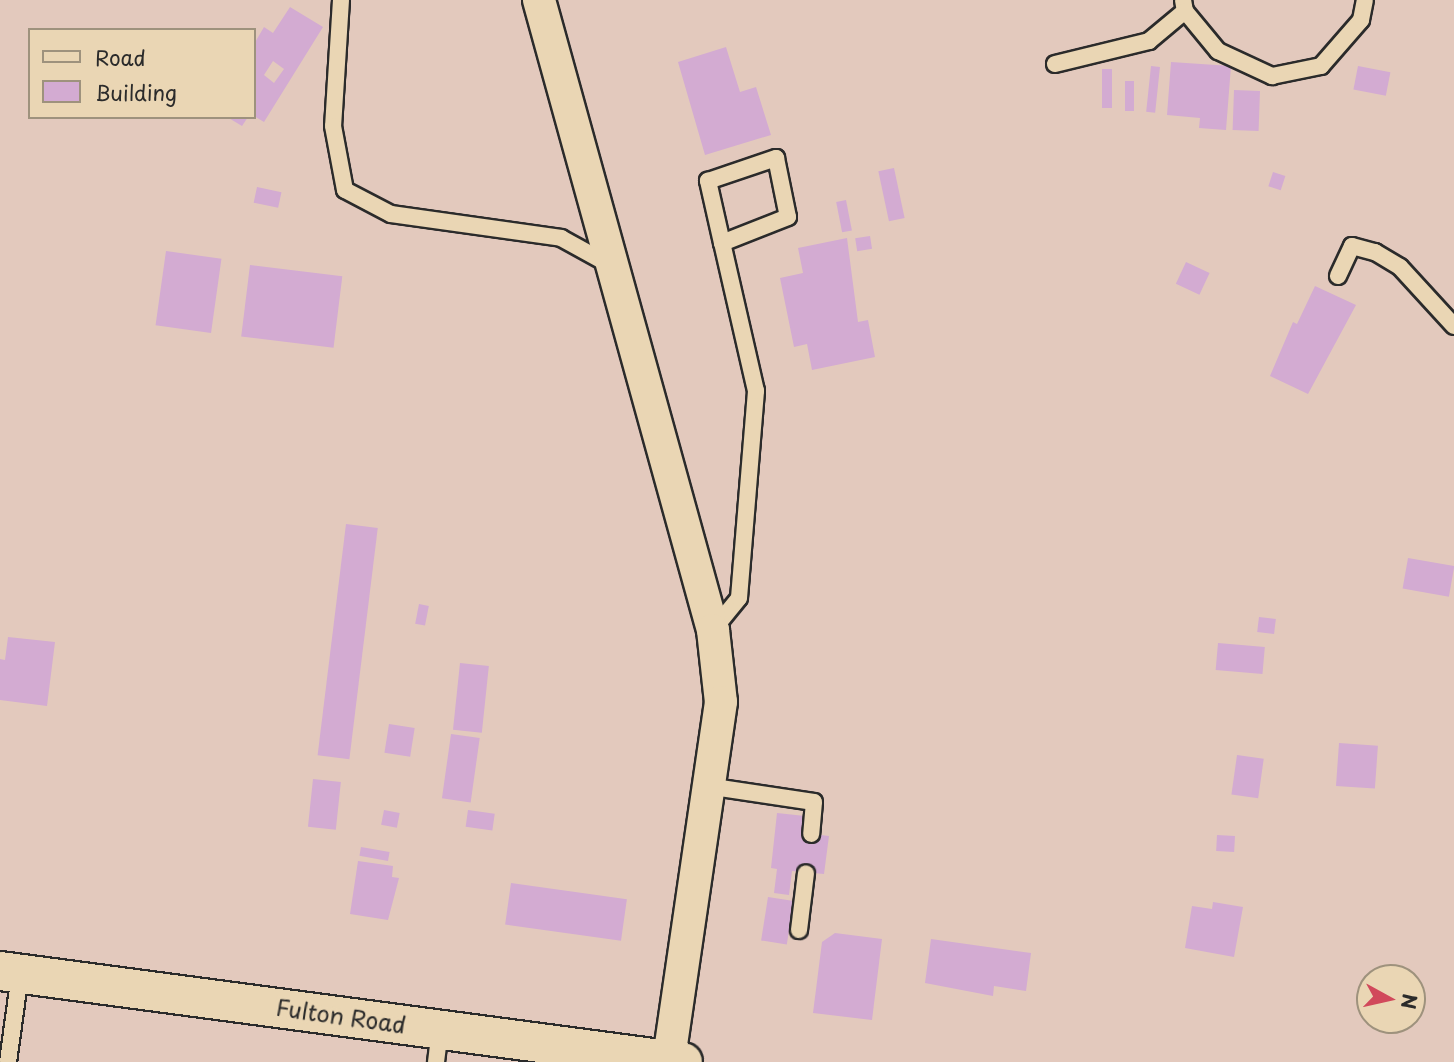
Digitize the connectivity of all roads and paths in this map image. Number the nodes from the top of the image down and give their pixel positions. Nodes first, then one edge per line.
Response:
1 (341, 0) edge
2 (538, 0) edge
3 (1365, 0) edge
4 (1184, 5) edge
5 (1055, 64) dead end
6 (722, 243) junction
7 (612, 266) junction
8 (1338, 276) dead end
9 (1454, 326) edge
10 (713, 630) junction
11 (707, 786) junction
12 (811, 834) dead end
13 (806, 873) dead end
14 (799, 930) dead end
15 (10, 972) edge
16 (438, 1046) edge
17 (676, 1061) edge
18 (8, 1062) edge

1 - 7 lane
2 - 7 street
3 - 4 lane
4 - 5 lane
6 - 6 lane
6 - 10 lane
7 - 10 street
8 - 9 lane
10 - 11 street
11 - 12 lane
11 - 17 street
13 - 14 lane
15 - 16 main road, Fulton Road
15 - 18 lane
16 - 17 main road, Fulton Road

